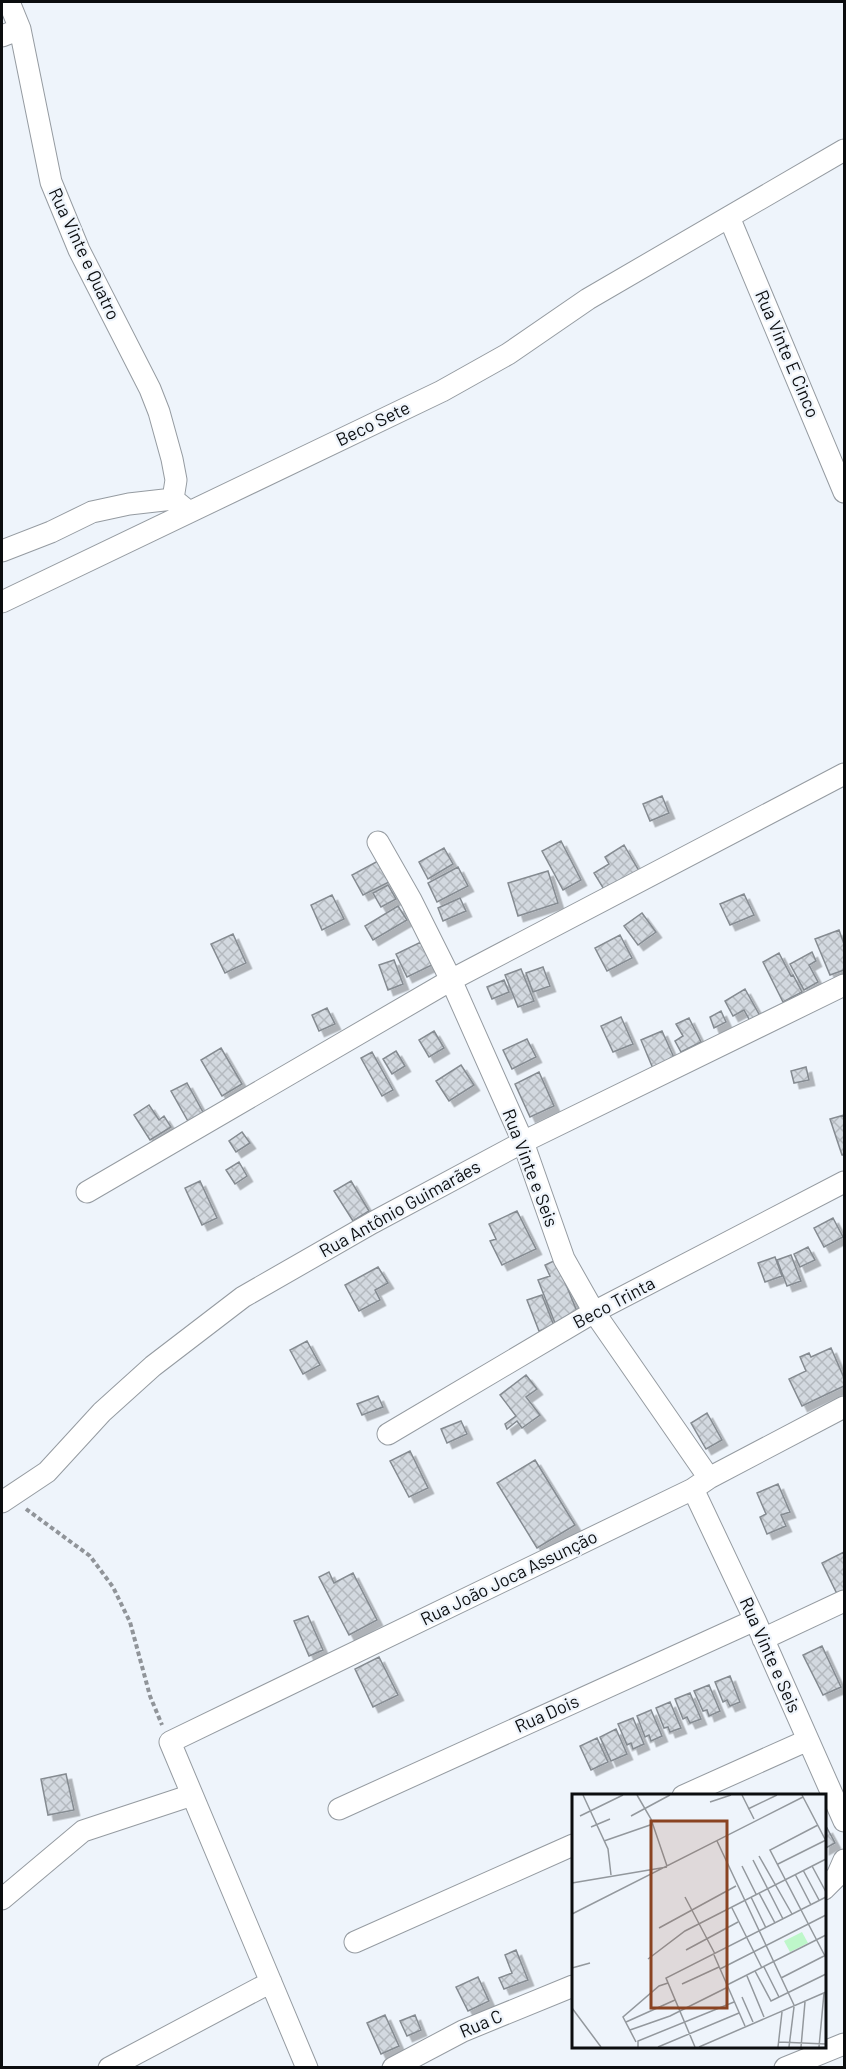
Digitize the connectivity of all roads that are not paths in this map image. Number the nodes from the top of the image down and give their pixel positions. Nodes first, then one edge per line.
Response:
1 (9, 2) edge
2 (11, 33) edge
3 (844, 150) edge
4 (729, 217) junction
5 (844, 492) edge
6 (173, 500) junction
7 (190, 512) junction
8 (2, 550) edge
9 (2, 602) edge
10 (844, 774) edge
11 (378, 842) dead end
12 (451, 980) junction
13 (844, 984) edge
14 (523, 1142) junction
15 (844, 1182) edge
16 (87, 1192) dead end
17 (594, 1312) junction
18 (844, 1407) edge
19 (388, 1434) dead end
20 (701, 1483) junction
21 (5, 1499) edge
22 (844, 1601) edge
23 (755, 1620) junction
24 (763, 1640) junction
25 (808, 1740) junction
26 (687, 1794) edge
27 (192, 1795) junction
28 (339, 1809) dead end
29 (844, 1821) edge
30 (572, 1845) edge
31 (844, 1860) edge
32 (825, 1888) edge
33 (2, 1899) edge
34 (355, 1941) dead end
35 (271, 1982) junction
36 (572, 1986) edge
37 (844, 2044) edge
38 (109, 2067) edge
39 (307, 2067) edge
40 (393, 2067) edge
41 (785, 2067) edge

1 - 2 street, Rua Vinte e Quatro
2 - 6 street, Rua Vinte e Quatro
3 - 4 street, Beco Sete
4 - 5 street, Rua Vinte E Cinco
4 - 7 street, Beco Sete
6 - 7 street
6 - 8 street
7 - 9 street, Beco Sete
10 - 12 street
11 - 12 street, Rua Vinte e Seis
12 - 14 street, Rua Vinte e Seis
12 - 16 street
13 - 14 street, Rua Antônio Guimarães
14 - 17 street, Rua Vinte e Seis
14 - 21 street, Rua Antônio Guimarães
15 - 17 street, Beco Trinta
17 - 19 street, Beco Trinta
17 - 20 street, Rua Vinte e Seis
18 - 20 street, Rua João Joca Assunção
20 - 23 street, Rua Vinte e Seis
20 - 27 street, Rua João Joca Assunção
22 - 24 street
23 - 24 street, Rua Vinte e Seis
23 - 28 street, Rua Dois
24 - 25 street, Rua Vinte e Seis
25 - 26 street
25 - 29 street, Rua Vinte e Seis
27 - 33 street
27 - 35 street
30 - 34 street
31 - 32 street
35 - 38 street
35 - 39 street
36 - 40 street, Rua C
37 - 41 street

